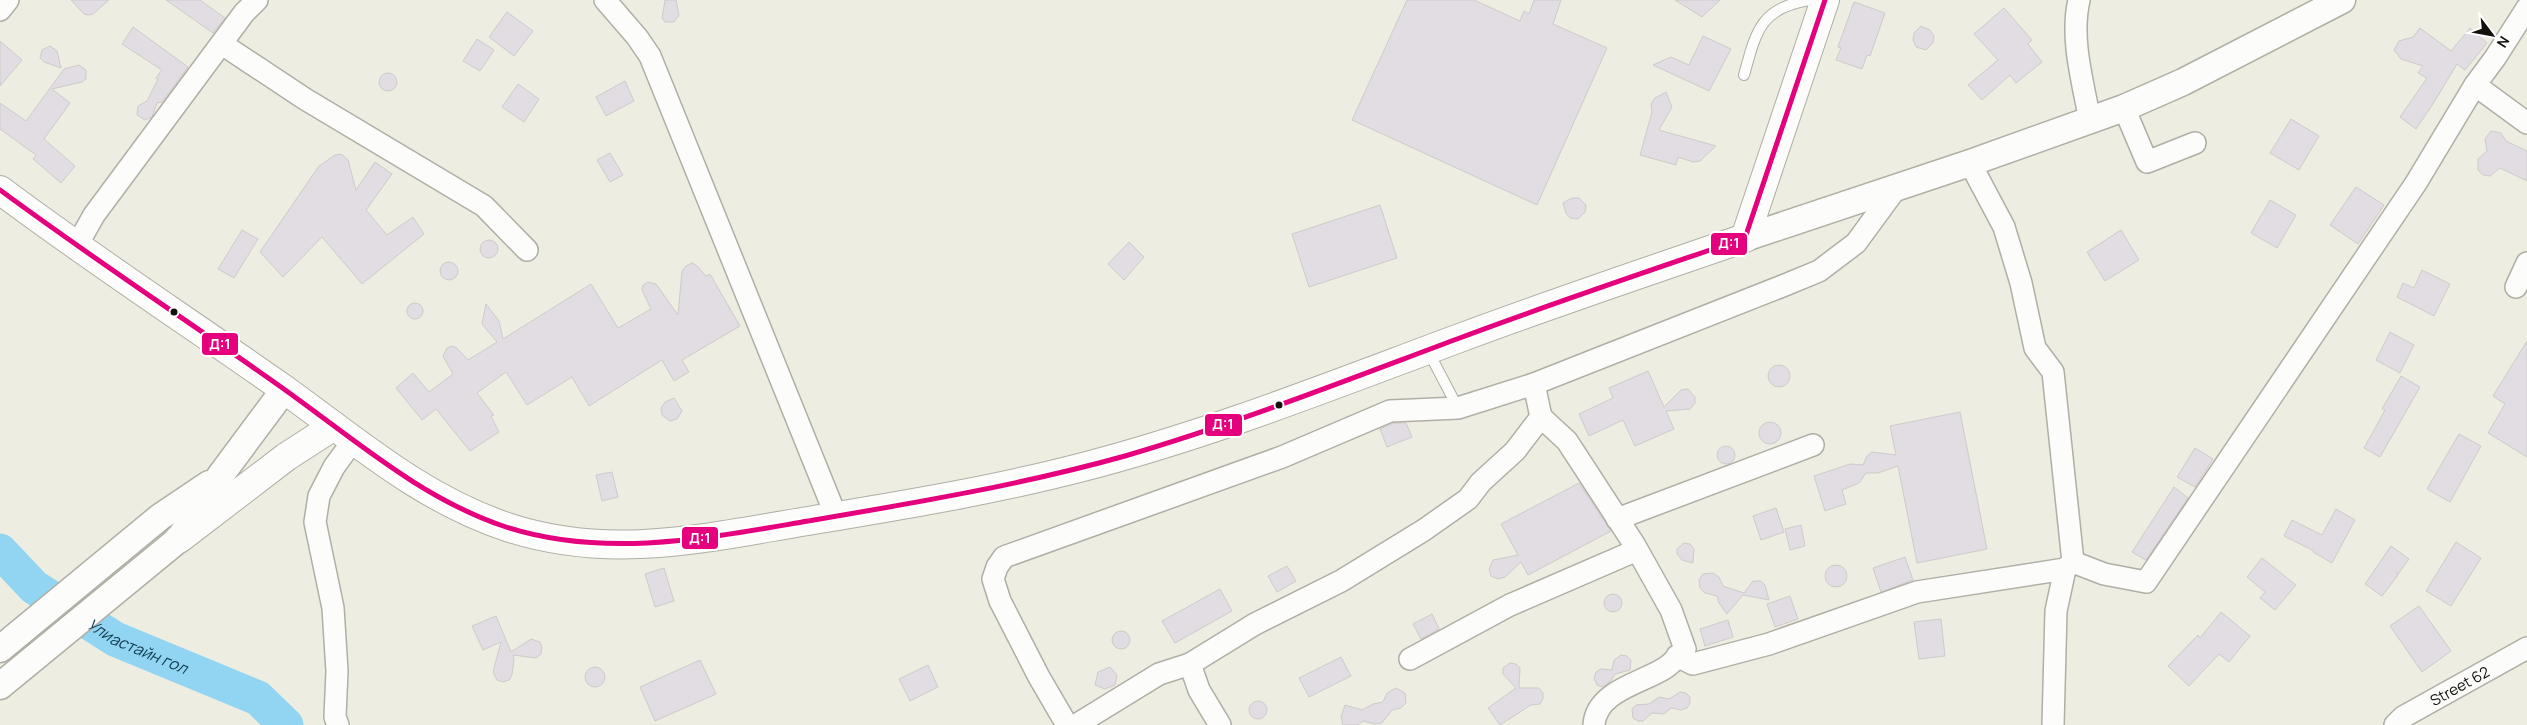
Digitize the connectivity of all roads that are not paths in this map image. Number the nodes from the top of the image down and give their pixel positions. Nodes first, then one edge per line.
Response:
1 (8, 0) edge
2 (257, 0) edge
3 (605, 0) edge
4 (1809, 0) edge
5 (1825, 0) edge
6 (2079, 0) edge
7 (2342, 0) edge
8 (2527, 8) edge
9 (0, 10) edge
10 (222, 44) junction
11 (1744, 75) dead end
12 (2475, 85) junction
13 (2124, 108) junction
14 (2090, 121) junction
15 (2527, 123) edge
16 (2195, 143) dead end
17 (1970, 163) junction
18 (1898, 187) junction
19 (0, 190) edge
20 (1745, 238) junction
21 (76, 247) junction
22 (528, 250) dead end
23 (2527, 263) edge
24 (2516, 287) dead end
25 (1427, 350) junction
26 (1534, 384) junction
27 (284, 390) junction
28 (1458, 408) junction
29 (1540, 418) junction
30 (343, 434) junction
31 (1813, 445) dead end
32 (220, 476) junction
33 (836, 516) junction
34 (1616, 519) junction
35 (179, 540) junction
36 (1637, 550) junction
37 (2069, 566) junction
38 (2527, 648) edge
39 (0, 649) edge
40 (1678, 656) junction
41 (1410, 659) dead end
42 (1190, 664) junction
43 (0, 686) edge
44 (338, 725) edge
45 (1067, 725) edge
46 (1076, 725) edge
47 (1220, 725) edge
48 (1594, 725) edge
49 (2053, 725) edge
50 (2394, 725) edge

1 - 9 street
2 - 10 street
3 - 33 street
4 - 11 lane
5 - 20 main road
6 - 14 street
7 - 13 street
8 - 12 street
10 - 21 street
10 - 22 street
12 - 15 street
12 - 37 street
13 - 14 street
13 - 16 street
14 - 17 street
17 - 18 street
17 - 37 street
18 - 20 street
18 - 26 street
19 - 21 main road
20 - 25 main road
21 - 27 main road
23 - 24 street
25 - 28 lane
25 - 33 main road
26 - 28 street
26 - 29 street
27 - 30 main road
27 - 32 street
28 - 45 street
29 - 34 street
29 - 42 street
30 - 33 main road
30 - 35 main road
30 - 44 street
31 - 34 street
32 - 35 street
32 - 39 street
34 - 36 street
35 - 43 street
36 - 40 street
36 - 41 street
37 - 40 street
37 - 49 street
38 - 50 street, Street 62
40 - 48 street
42 - 46 street
42 - 47 street

